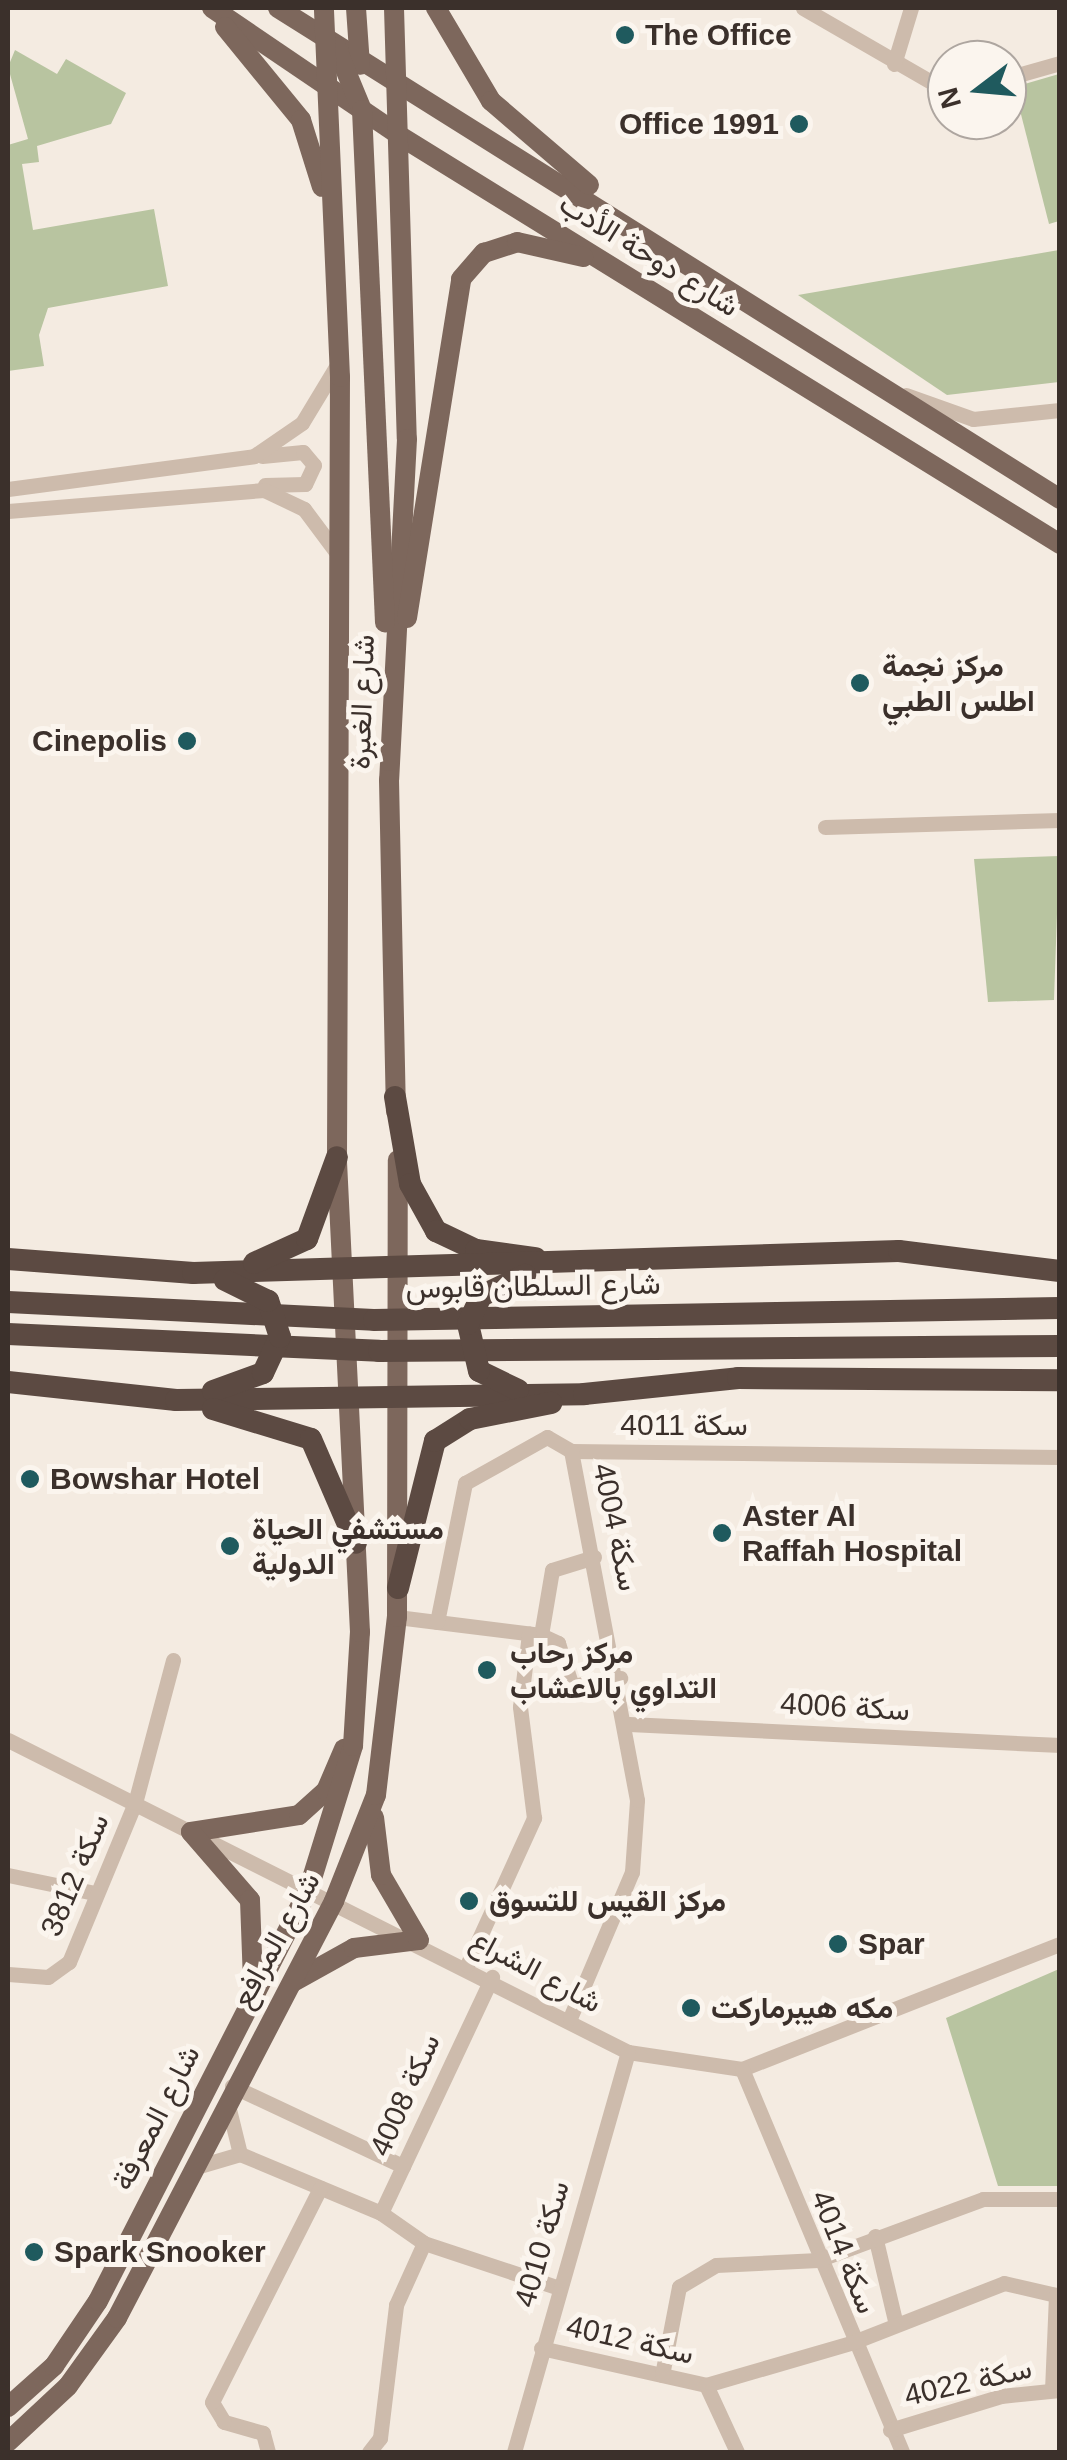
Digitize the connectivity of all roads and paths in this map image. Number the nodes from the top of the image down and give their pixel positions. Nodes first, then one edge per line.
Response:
1 (209, 8) edge
2 (278, 8) edge
3 (324, 8) edge
4 (356, 8) edge
5 (394, 8) edge
6 (436, 8) edge
7 (803, 8) edge
8 (911, 8) edge
9 (326, 36) junction
10 (359, 59) junction
11 (1060, 62) edge
12 (894, 64) junction
13 (1027, 72) edge
14 (927, 81) edge
15 (396, 86) junction
16 (330, 88) junction
17 (362, 110) junction
18 (330, 132) junction
19 (363, 132) junction
20 (400, 136) junction
21 (332, 222) junction
22 (649, 234) junction
23 (614, 266) junction
24 (338, 361) junction
25 (872, 383) junction
26 (1058, 409) edge
27 (254, 456) junction
28 (8, 489) edge
29 (252, 490) junction
30 (1060, 499) edge
31 (8, 511) edge
32 (1060, 544) edge
33 (340, 560) junction
34 (390, 714) junction
35 (1060, 820) edge
36 (825, 827) dead end
37 (395, 1097) junction
38 (338, 1158) junction
39 (8, 1259) edge
40 (567, 1266) junction
41 (402, 1268) junction
42 (344, 1270) junction
43 (1060, 1270) edge
44 (186, 1272) junction
45 (8, 1302) edge
46 (1060, 1308) edge
47 (8, 1334) edge
48 (1060, 1346) edge
49 (1060, 1380) edge
50 (8, 1382) edge
51 (532, 1394) junction
52 (584, 1394) junction
53 (345, 1398) junction
54 (403, 1399) junction
55 (176, 1400) junction
56 (571, 1451) junction
57 (1060, 1457) edge
58 (356, 1543) junction
59 (594, 1557) junction
60 (398, 1588) junction
61 (398, 1617) junction
62 (436, 1622) junction
63 (535, 1634) junction
64 (174, 1660) dead end
65 (620, 1678) junction
66 (357, 1710) junction
67 (629, 1724) junction
68 (8, 1740) edge
69 (1060, 1745) edge
70 (376, 1795) junction
71 (135, 1803) junction
72 (191, 1832) junction
73 (8, 1874) edge
74 (309, 1888) junction
75 (95, 1894) junction
76 (334, 1900) junction
77 (418, 1940) junction
78 (1060, 1944) edge
79 (470, 1966) junction
80 (8, 1974) edge
81 (492, 1977) junction
82 (278, 1997) junction
83 (250, 1998) junction
84 (481, 2000) junction
85 (570, 2018) junction
86 (628, 2052) junction
87 (742, 2069) junction
88 (230, 2091) junction
89 (240, 2154) junction
90 (403, 2166) junction
91 (190, 2171) junction
92 (320, 2188) junction
93 (1060, 2200) edge
94 (381, 2213) junction
95 (874, 2236) junction
96 (424, 2243) junction
97 (818, 2260) junction
98 (556, 2286) junction
99 (896, 2326) junction
100 (851, 2343) junction
101 (542, 2348) junction
102 (662, 2375) junction
103 (706, 2385) junction
104 (1056, 2390) edge
105 (8, 2406) edge
106 (890, 2430) junction
107 (8, 2442) edge
108 (268, 2452) edge
109 (368, 2452) edge
110 (514, 2452) edge
111 (737, 2452) edge
112 (902, 2452) edge

1 - 16 main road, شارع دوحة الأدب
1 - 21 main road
2 - 9 main road, شارع دوحة الأدب
3 - 9 main road, شارع الغبرة
4 - 10 main road
5 - 15 main road, شارع الغبرة
6 - 22 main road
7 - 12 street
8 - 12 street
9 - 10 main road, شارع دوحة الأدب
9 - 16 main road, شارع الغبرة
9 - 17 main road
10 - 15 main road, شارع دوحة الأدب
10 - 20 main road
11 - 13 street
12 - 14 street
15 - 20 main road, شارع الغبرة
15 - 22 main road, شارع دوحة الأدب
16 - 17 main road, شارع دوحة الأدب
16 - 18 main road, شارع الغبرة
17 - 19 main road
17 - 20 main road, شارع دوحة الأدب
18 - 19 main road
18 - 21 main road, شارع الغبرة
19 - 34 main road
20 - 23 main road, شارع دوحة الأدب
20 - 34 main road, شارع الغبرة
21 - 24 main road, شارع الغبرة
22 - 25 main road, شارع دوحة الأدب
23 - 32 main road, شارع دوحة الأدب
23 - 34 main road
24 - 27 street
24 - 33 main road, شارع الغبرة
25 - 26 street
25 - 30 main road, شارع دوحة الأدب
27 - 28 street
27 - 29 street
29 - 31 street
29 - 33 street
33 - 38 main road, شارع الغبرة
34 - 37 main road, شارع الغبرة
35 - 36 street
37 - 40 highway
37 - 41 main road, شارع الغبرة
38 - 42 main road, شارع الغبرة
38 - 44 highway
39 - 44 highway
40 - 41 highway
40 - 43 highway
40 - 51 highway
41 - 42 highway
41 - 54 main road, شارع الغبرة
42 - 44 highway
42 - 53 main road, شارع الغبرة
44 - 55 highway
45 - 46 highway, شارع السلطان قابوس
47 - 48 highway, شارع السلطان قابوس
49 - 52 highway
50 - 55 highway
51 - 52 highway
51 - 54 highway
52 - 60 highway
53 - 54 highway
53 - 55 highway
53 - 58 main road, شارع المرافع
54 - 60 main road, شارع المرافع
55 - 58 highway
56 - 57 street, سكة 4011
56 - 59 street, سكة 4004
56 - 62 street, سكة 4011
58 - 66 main road, شارع المرافع
59 - 63 street
59 - 65 street, سكة 4004
60 - 61 main road, شارع المرافع
61 - 62 street
61 - 70 main road, شارع المرافع
62 - 63 street
63 - 65 street
63 - 79 street
64 - 71 street, سكة 3812
65 - 67 street, سكة 4004
66 - 72 main road
66 - 74 main road, شارع المرافع
67 - 69 street, سكة 4006
67 - 85 street, سكة 4004
68 - 71 street, شارع الشراع
70 - 76 main road, شارع المرافع
70 - 77 main road
71 - 72 street, شارع الشراع
71 - 75 street, سكة 3812
72 - 74 street, شارع الشراع
72 - 83 main road
73 - 75 street
74 - 76 street, شارع الشراع
74 - 83 main road, شارع المرافع
75 - 80 street, سكة 3812
76 - 77 street, شارع الشراع
76 - 82 main road, شارع المرافع
77 - 79 street, شارع الشراع
77 - 82 main road
78 - 87 street, شارع الشراع
79 - 81 street, شارع الشراع
79 - 84 street
81 - 84 street, سكة 4008
81 - 85 street, شارع الشراع
82 - 88 main road, شارع المرافع
83 - 105 main road, شارع المعرفة
84 - 90 street, سكة 4008
85 - 86 street, شارع الشراع
86 - 87 street, شارع الشراع
86 - 98 street, سكة 4010
87 - 97 street, سكة 4014
88 - 89 street
88 - 90 street
88 - 91 main road, شارع المرافع
89 - 91 street
89 - 92 street
90 - 94 street, سكة 4008
91 - 107 main road, شارع المرافع
92 - 94 street
92 - 108 street
93 - 95 street
94 - 96 street
95 - 97 street
95 - 99 street
96 - 98 street
96 - 109 street
97 - 100 street, سكة 4014
97 - 102 street
98 - 101 street, سكة 4010
99 - 100 street, سكة 4012
99 - 104 street, سكة 4012
100 - 103 street, سكة 4012
100 - 106 street, سكة 4014
101 - 102 street, سكة 4012
101 - 110 street, سكة 4010
102 - 103 street, سكة 4012
103 - 111 street, سكة 4012
104 - 106 street, سكة 4022
106 - 112 street, سكة 4014

